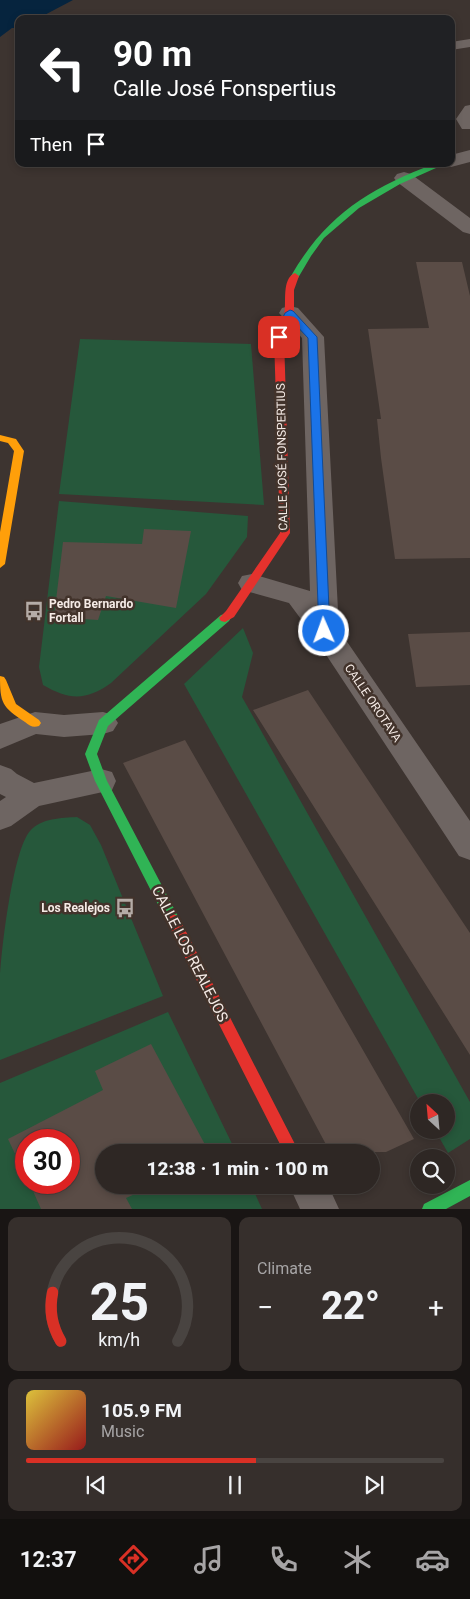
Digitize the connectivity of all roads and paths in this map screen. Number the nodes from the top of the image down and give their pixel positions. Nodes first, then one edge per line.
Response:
1 (470, 43) edge
2 (455, 45) edge
3 (470, 109) edge
4 (470, 125) edge
5 (470, 156) edge
6 (455, 160) edge
7 (434, 167) edge
8 (404, 178) junction
9 (470, 228) edge
10 (290, 313) junction
11 (0, 438) edge
12 (1, 560) edge
13 (0, 564) edge
14 (252, 582) junction
15 (324, 631) junction
16 (0, 680) edge
17 (35, 723) junction
18 (103, 723) junction
19 (0, 738) edge
20 (96, 767) junction
21 (0, 777) edge
22 (31, 796) junction
23 (0, 817) edge
24 (470, 847) edge
25 (288, 1144) edge
26 (470, 1188) edge
27 (312, 1194) edge
28 (320, 1209) edge
29 (430, 1209) edge

1 - 2 lane
3 - 4 lane
5 - 6 street
7 - 8 street, CALLE JOSÉ FONSPERTIUS
8 - 9 street
8 - 10 street, CALLE JOSÉ FONSPERTIUS
10 - 14 street, CALLE JOSÉ FONSPERTIUS
10 - 15 street
11 - 12 street
12 - 13 street
14 - 15 street, CALLE OROTAVA
14 - 18 street, CALLE JOSÉ FONSPERTIUS
15 - 24 street, CALLE OROTAVA
16 - 17 street
17 - 18 street
17 - 19 street
18 - 20 street, CALLE JOSÉ FONSPERTIUS
20 - 22 street
20 - 25 street, CALLE LOS REALEJOS
21 - 22 street
22 - 23 street
26 - 29 street
27 - 28 street

